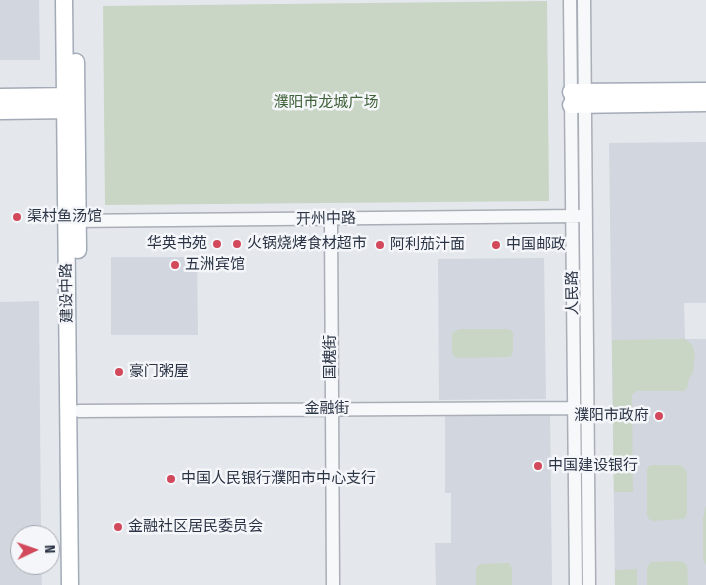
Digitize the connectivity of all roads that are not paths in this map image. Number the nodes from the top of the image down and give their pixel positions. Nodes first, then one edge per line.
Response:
1 (64, 0) edge
2 (76, 0) edge
3 (570, 0) edge
4 (584, 0) edge
5 (706, 91) edge
6 (0, 97) edge
7 (578, 98) junction
8 (71, 103) junction
9 (706, 104) edge
10 (0, 111) edge
11 (572, 216) junction
12 (586, 216) junction
13 (331, 219) junction
14 (72, 221) junction
15 (574, 408) junction
16 (332, 409) junction
17 (79, 411) junction
18 (70, 585) edge
19 (81, 585) edge
20 (333, 585) edge
21 (576, 585) edge
22 (589, 585) edge

1 - 8 main road, 建设中路
2 - 8 main road, 建设中路
3 - 7 street, 人民路
4 - 7 street, 人民路
5 - 7 main road
6 - 8 main road
7 - 9 main road
7 - 11 street, 人民路
7 - 12 street, 人民路
8 - 10 main road
8 - 14 main road, 建设中路
11 - 12 street, 开州中路
11 - 13 street, 开州中路
11 - 15 street, 人民路
12 - 22 street, 人民路
13 - 14 street, 开州中路
13 - 16 street, 国槐街
14 - 17 main road, 建设中路
14 - 18 main road, 建设中路
15 - 16 street, 金融街
15 - 21 street, 人民路
16 - 17 street, 金融街
16 - 20 street, 国槐街
17 - 19 main road, 建设中路

